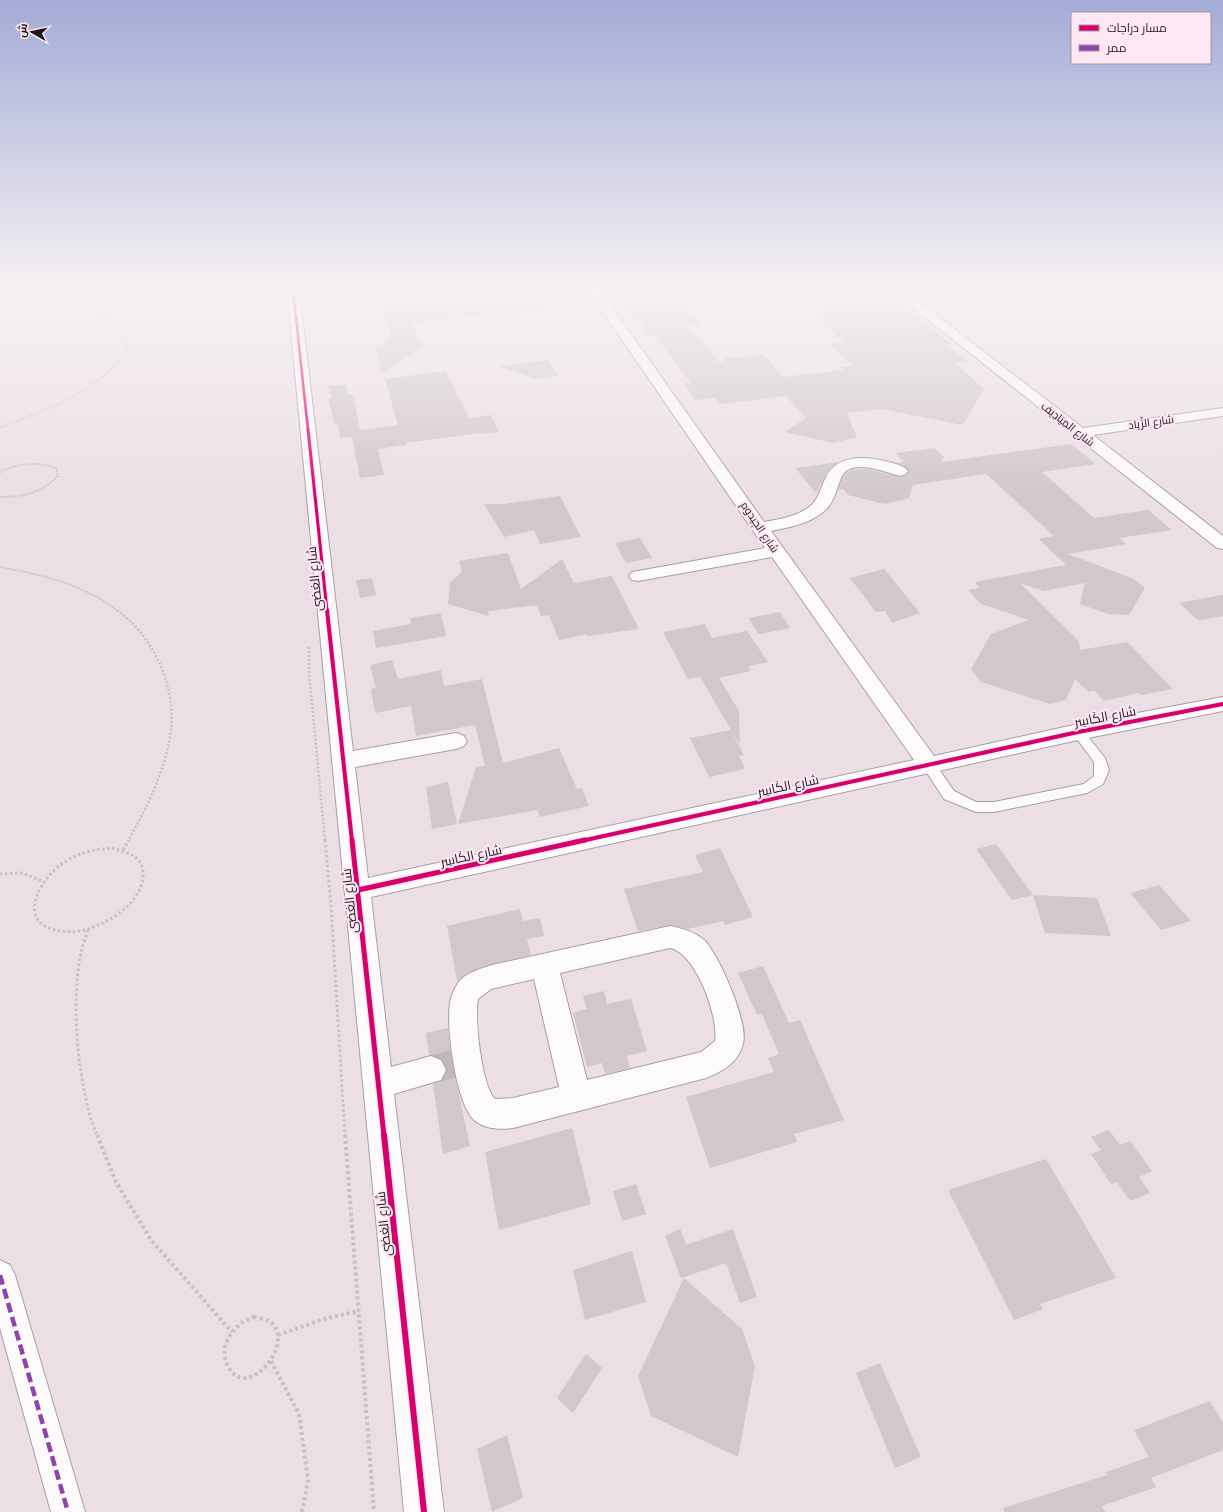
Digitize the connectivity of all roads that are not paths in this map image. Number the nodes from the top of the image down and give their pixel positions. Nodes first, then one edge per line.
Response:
1 (301, 360) edge
2 (642, 360) edge
3 (986, 360) edge
4 (1223, 412) edge
5 (1079, 433) junction
6 (900, 471) dead end
7 (760, 528) junction
8 (1223, 544) edge
9 (776, 551) junction
10 (638, 576) dead end
11 (1223, 704) edge
12 (1078, 732) junction
13 (456, 741) dead end
14 (344, 761) junction
15 (929, 765) junction
16 (358, 890) junction
17 (544, 965) junction
18 (451, 1064) junction
19 (378, 1084) junction
20 (576, 1097) junction
21 (0, 1275) edge
22 (68, 1512) edge
23 (424, 1512) edge

1 - 14 street, شارع الغضى
2 - 7 street, شارع الجِيدوم
3 - 5 street, شارع المِيَادِيف
4 - 5 street, شارع الزِّياد
5 - 8 street, شارع المِيَادِيف
6 - 7 street
7 - 9 street, شارع الجِيدوم
9 - 10 street
9 - 15 street, شارع الجِيدوم
11 - 12 street, شارع الكَاسِر
12 - 15 street, شارع الكَاسِر
12 - 15 lane
13 - 14 street
14 - 16 street, شارع الغضى
15 - 16 street, شارع الكَاسِر
16 - 19 street, شارع الغضى
17 - 18 street
17 - 20 street
17 - 20 street
18 - 19 street
18 - 20 street
19 - 23 street, شارع الغضى
21 - 22 street

